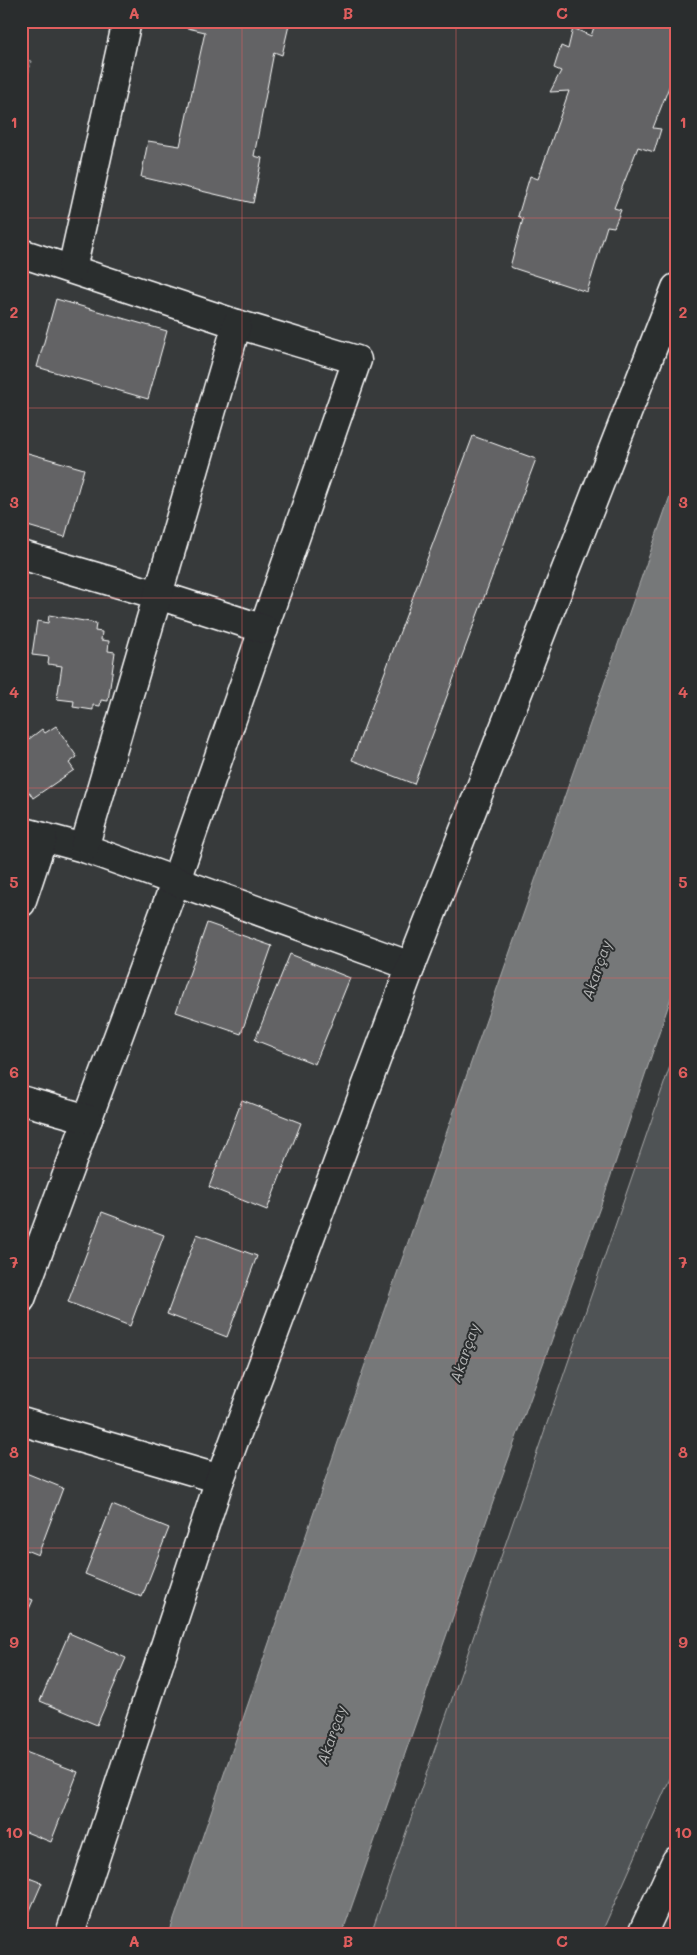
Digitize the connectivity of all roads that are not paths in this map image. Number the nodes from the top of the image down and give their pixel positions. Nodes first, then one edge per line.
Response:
1 (127, 21) edge
2 (21, 253) edge
3 (72, 269) junction
4 (676, 288) edge
5 (237, 324) junction
6 (21, 555) edge
7 (158, 595) junction
8 (264, 629) junction
9 (32, 834) edge
10 (84, 848) junction
11 (176, 880) junction
12 (21, 903) edge
13 (411, 966) junction
14 (21, 1100) edge
15 (88, 1119) junction
16 (21, 1299) edge
17 (21, 1421) edge
18 (220, 1479) junction
19 (676, 1861) edge
20 (70, 1934) edge
21 (642, 1934) edge

1 - 3 street
2 - 3 street
3 - 5 street
4 - 13 street
5 - 7 street
5 - 8 street
6 - 7 street
7 - 8 street
7 - 10 street
8 - 11 street
9 - 10 street
9 - 12 street
10 - 11 street
11 - 13 street
11 - 15 street
13 - 18 street
14 - 15 street
15 - 16 street
17 - 18 street
18 - 20 street
19 - 21 street

